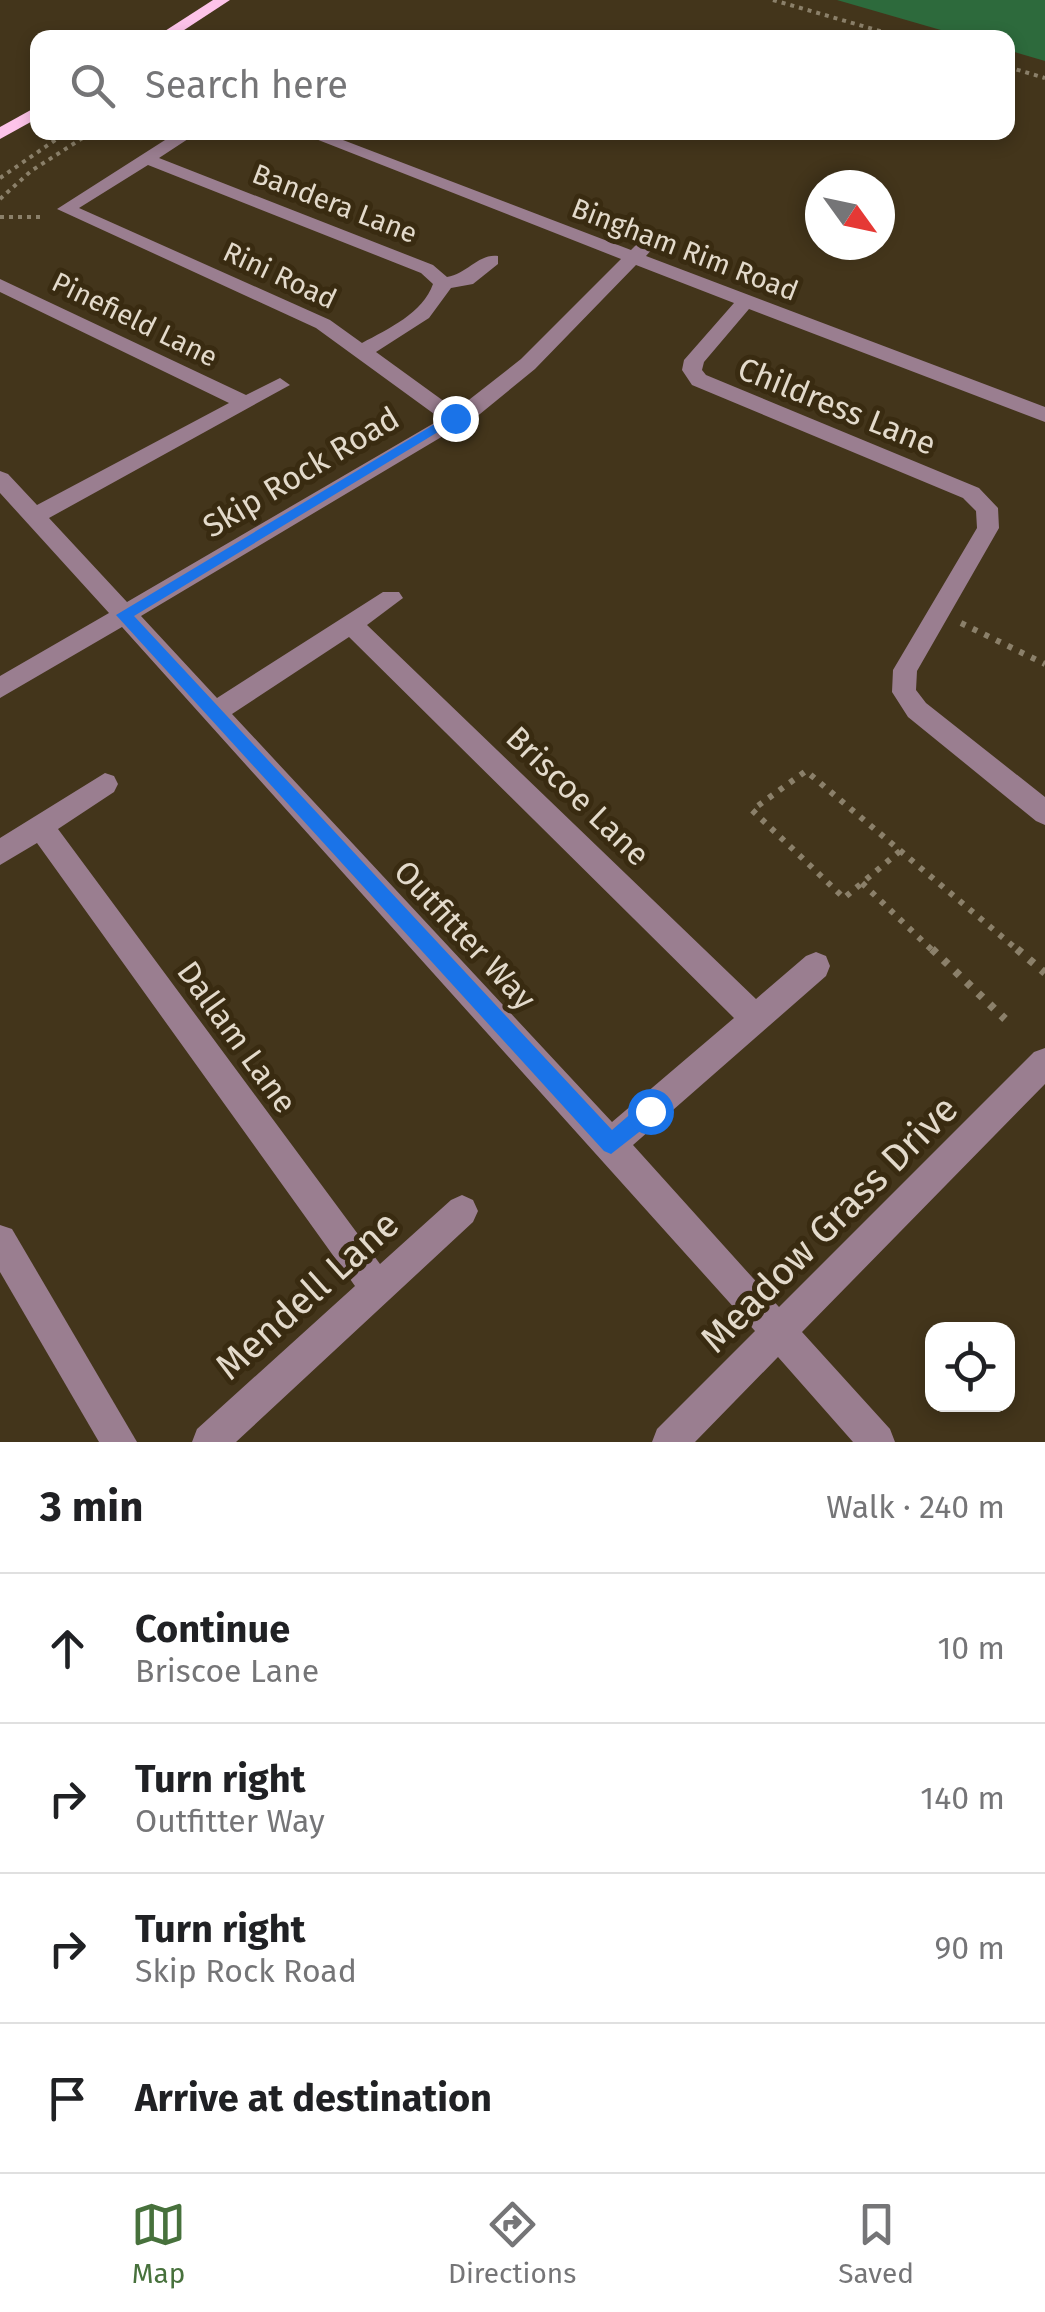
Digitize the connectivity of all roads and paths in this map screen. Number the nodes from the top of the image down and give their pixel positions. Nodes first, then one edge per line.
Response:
1 (223, 0) edge
2 (773, 0) edge
3 (173, 30) edge
4 (876, 30) edge
5 (1015, 69) edge
6 (1045, 78) edge
7 (30, 116) edge
8 (0, 134) edge
9 (55, 140) edge
10 (79, 140) edge
11 (176, 140) edge
12 (327, 140) edge
13 (148, 159) junction
14 (0, 178) edge
15 (0, 198) edge
16 (0, 217) edge
17 (43, 217) dead end
18 (653, 238) dead end
19 (632, 259) junction
20 (492, 260) dead end
21 (442, 283) junction
22 (0, 284) edge
23 (745, 302) junction
24 (363, 351) junction
25 (280, 385) dead end
26 (246, 404) junction
27 (1045, 416) edge
28 (455, 418) junction
29 (0, 478) edge
30 (34, 516) junction
31 (391, 598) dead end
32 (939, 612) junction
33 (124, 615) junction
34 (351, 624) junction
35 (1045, 664) edge
36 (0, 688) edge
37 (212, 714) junction
38 (106, 784) dead end
39 (1045, 813) edge
40 (40, 826) junction
41 (900, 851) junction
42 (0, 853) edge
43 (862, 884) junction
44 (816, 966) dead end
45 (1045, 973) edge
46 (756, 1018) junction
47 (1005, 1019) dead end
48 (1045, 1064) edge
49 (611, 1144) junction
50 (462, 1212) dead end
51 (0, 1241) edge
52 (378, 1289) junction
53 (778, 1331) junction
54 (115, 1440) edge
55 (210, 1442) edge
56 (670, 1442) edge
57 (876, 1442) edge

1 - 3 main road
2 - 4 path
5 - 6 path
7 - 8 main road
9 - 14 path
10 - 15 path
11 - 13 street
12 - 19 street, Bingham Rim Road
13 - 21 street, Bandera Lane
13 - 24 street, Rini Road
16 - 17 path
18 - 19 street, Skip Rock Road
19 - 23 street, Bingham Rim Road
19 - 28 street, Skip Rock Road
20 - 21 street, Bandera Lane
21 - 24 street, Bandera Lane
22 - 26 street, Pinefield Lane
23 - 27 street, Bingham Rim Road
23 - 32 street, Childress Lane
24 - 28 street, Rini Road
25 - 26 street, Pinefield Lane
26 - 30 street, Pinefield Lane
28 - 33 street, Skip Rock Road
29 - 30 street, Outfitter Way
30 - 33 street, Outfitter Way
31 - 34 street
32 - 35 path
32 - 39 street
33 - 36 street, Skip Rock Road
33 - 37 street, Outfitter Way
34 - 37 street
34 - 46 street, Briscoe Lane
37 - 49 street, Outfitter Way
38 - 40 street
40 - 42 street
40 - 52 street, Dallam Lane
41 - 43 path
41 - 43 path
41 - 45 path
43 - 47 path
44 - 46 street
46 - 49 street
48 - 53 street, Meadow Grass Drive
49 - 53 street, Outfitter Way
50 - 52 street, Mendell Lane
51 - 54 street
52 - 55 street, Mendell Lane
53 - 56 street, Meadow Grass Drive
53 - 57 street, Outfitter Way

